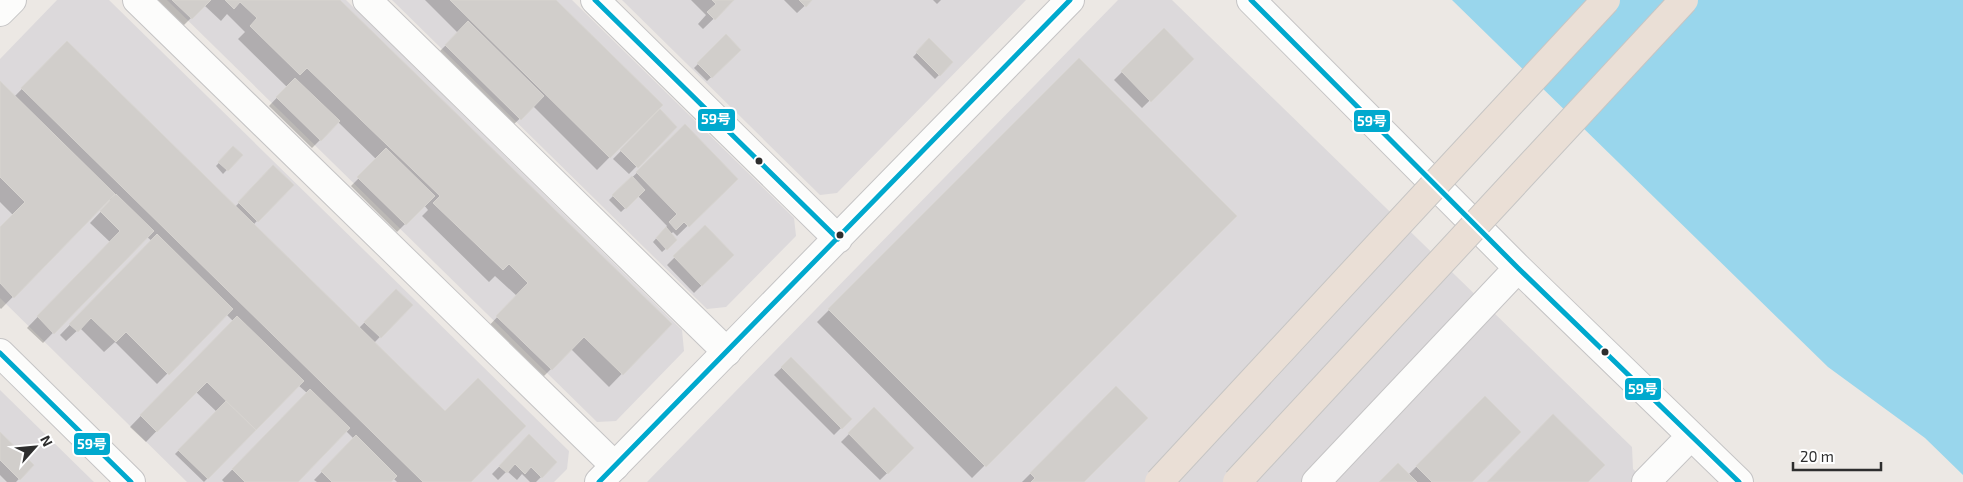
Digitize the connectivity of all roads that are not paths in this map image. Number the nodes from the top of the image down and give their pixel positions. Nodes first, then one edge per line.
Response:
1 (12, 0) edge
2 (137, 0) edge
3 (367, 0) edge
4 (595, 0) edge
5 (1070, 0) edge
6 (1251, 0) edge
7 (1606, 0) edge
8 (1684, 0) edge
9 (0, 12) edge
10 (838, 239) junction
11 (1518, 268) junction
12 (727, 352) junction
13 (0, 353) edge
14 (1691, 436) junction
15 (607, 474) edge
16 (131, 482) edge
17 (1159, 482) edge
18 (1237, 482) edge
19 (1316, 482) edge
20 (1646, 482) edge
21 (1739, 482) edge

1 - 9 street
2 - 15 street
3 - 12 street
4 - 10 street
5 - 10 street
6 - 11 street
7 - 17 highway, bridge
8 - 18 highway, bridge
10 - 12 street
11 - 14 street
11 - 19 street
12 - 15 street
13 - 16 street
14 - 20 street
14 - 21 street

